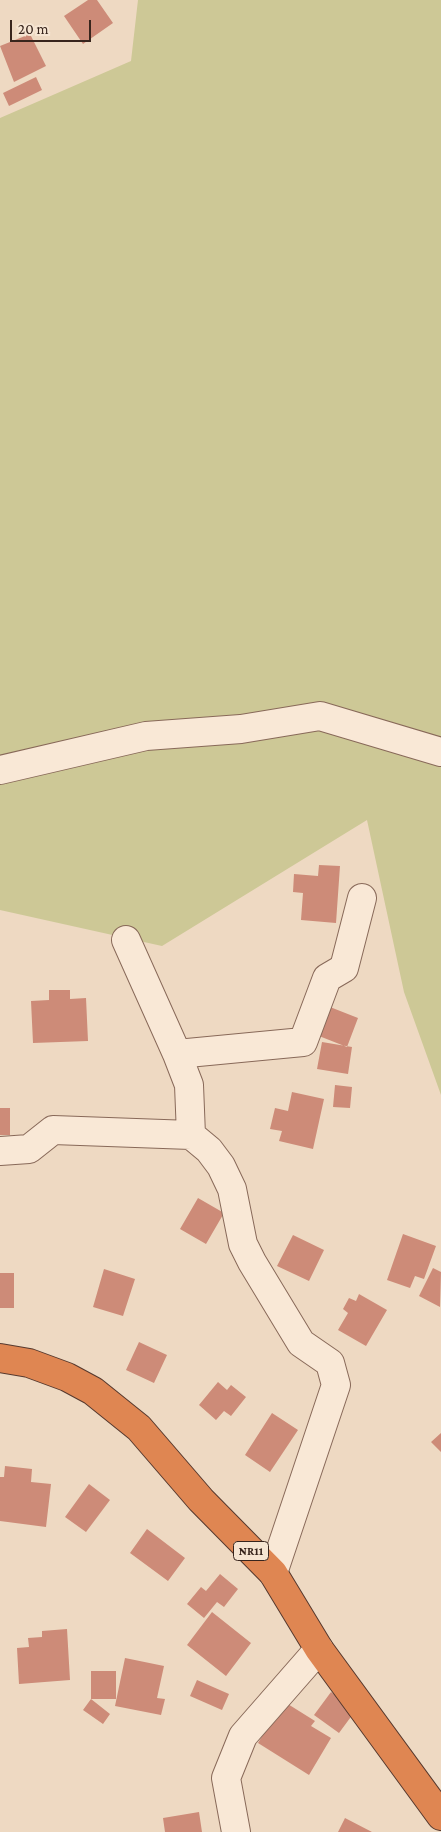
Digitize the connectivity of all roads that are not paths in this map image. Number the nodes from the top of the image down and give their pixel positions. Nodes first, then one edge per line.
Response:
1 (441, 752) edge
2 (0, 770) edge
3 (362, 898) dead end
4 (126, 940) dead end
5 (177, 1054) junction
6 (191, 1134) junction
7 (0, 1151) edge
8 (0, 1358) edge
9 (273, 1573) junction
10 (319, 1648) junction
11 (441, 1816) edge
12 (236, 1832) edge

1 - 2 street
3 - 5 street
4 - 5 street
5 - 6 street
6 - 7 street
6 - 9 street
8 - 9 highway, NR11
9 - 10 highway, NR11
10 - 11 highway, NR11
10 - 12 street

